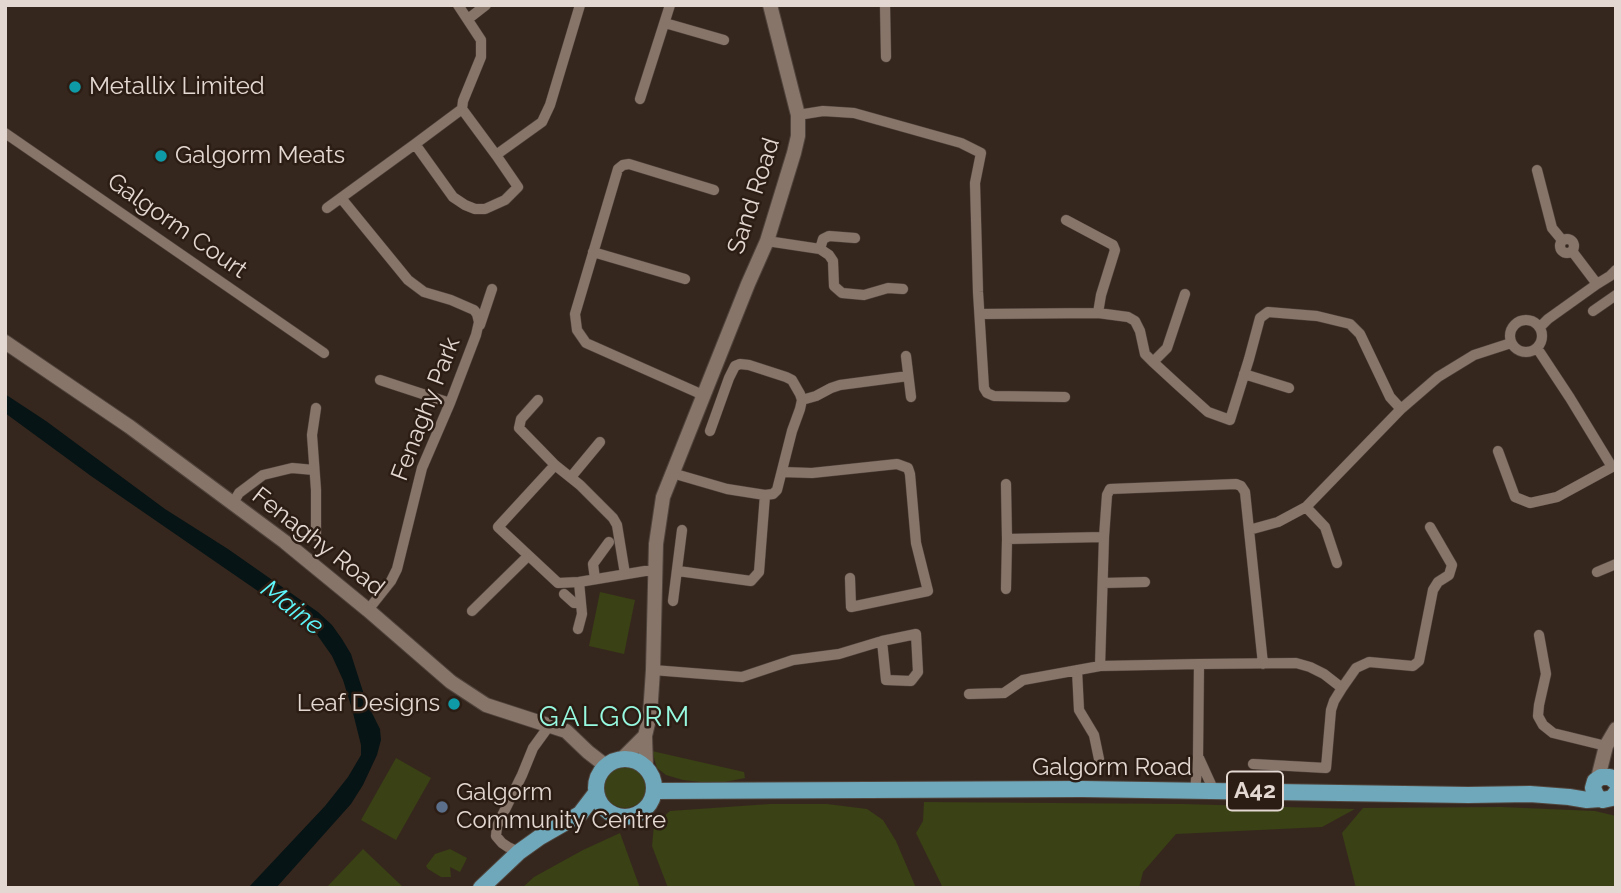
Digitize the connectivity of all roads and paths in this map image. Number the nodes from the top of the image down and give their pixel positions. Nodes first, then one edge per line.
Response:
1 (458, 5) edge
2 (486, 5) edge
3 (580, 5) edge
4 (670, 5) edge
5 (770, 5) edge
6 (885, 5) edge
7 (468, 19) junction
8 (665, 23) junction
9 (724, 40) dead end
10 (886, 57) dead end
11 (640, 99) dead end
12 (462, 109) junction
13 (798, 115) junction
14 (5, 133) edge
15 (415, 144) junction
16 (496, 155) junction
17 (1537, 170) dead end
18 (714, 190) dead end
19 (341, 198) junction
20 (327, 208) dead end
21 (1066, 220) dead end
22 (855, 238) dead end
23 (767, 241) junction
24 (820, 249) junction
25 (593, 252) junction
26 (1616, 270) edge
27 (685, 279) dead end
28 (1597, 284) junction
29 (492, 289) dead end
30 (903, 289) dead end
31 (1185, 294) dead end
32 (1616, 295) edge
33 (1593, 312) dead end
34 (1098, 313) junction
35 (980, 314) junction
36 (1540, 327) junction
37 (476, 335) junction
38 (5, 342) edge
39 (1511, 343) junction
40 (1537, 348) junction
41 (324, 353) dead end
42 (906, 356) dead end
43 (1153, 362) junction
44 (1244, 374) junction
45 (908, 376) junction
46 (380, 380) dead end
47 (1289, 388) dead end
48 (703, 395) junction
49 (911, 397) dead end
50 (1065, 397) dead end
51 (538, 400) dead end
52 (802, 400) junction
53 (450, 403) junction
54 (316, 408) dead end
55 (1401, 409) junction
56 (710, 431) dead end
57 (600, 442) dead end
58 (1498, 451) dead end
59 (555, 465) junction
60 (314, 470) junction
61 (782, 472) junction
62 (672, 473) junction
63 (571, 477) junction
64 (1006, 484) dead end
65 (765, 495) junction
66 (233, 503) junction
67 (1306, 507) junction
68 (1430, 527) dead end
69 (682, 530) dead end
70 (1249, 530) junction
71 (316, 536) dead end
72 (1104, 537) junction
73 (1007, 539) junction
74 (608, 542) dead end
75 (528, 556) junction
76 (1337, 563) dead end
77 (1616, 564) edge
78 (656, 571) junction
79 (678, 571) junction
80 (1597, 572) dead end
81 (625, 574) junction
82 (850, 578) dead end
83 (595, 579) junction
84 (579, 582) junction
85 (1144, 582) dead end
86 (1103, 583) junction
87 (1006, 589) dead end
88 (564, 594) dead end
89 (673, 601) dead end
90 (581, 603) junction
91 (368, 610) junction
92 (472, 611) dead end
93 (578, 629) dead end
94 (1539, 635) dead end
95 (882, 641) junction
96 (1199, 664) junction
97 (1263, 664) junction
98 (1101, 666) junction
99 (653, 670) junction
100 (1077, 670) junction
101 (1342, 688) junction
102 (969, 694) dead end
103 (549, 726) junction
104 (1616, 729) edge
105 (645, 736) junction
106 (1605, 751) junction
107 (1198, 758) junction
108 (622, 759) junction
109 (1099, 759) dead end
110 (1253, 764) dead end
111 (606, 766) junction
112 (646, 767) junction
113 (1191, 787) junction
114 (1607, 790) edge
115 (1214, 791) junction
116 (654, 792) junction
117 (596, 793) junction
118 (580, 814) junction
119 (613, 815) junction
120 (519, 852) junction
121 (481, 888) edge

1 - 7 street
2 - 7 street
3 - 16 street
4 - 8 street
5 - 13 street, Sand Road
6 - 10 street
7 - 12 street
8 - 9 street
8 - 11 street
12 - 15 street
12 - 16 street
13 - 23 street, Sand Road
13 - 35 street
14 - 41 street, Galgorm Court
15 - 16 street
15 - 19 street
17 - 28 street
18 - 25 street
19 - 20 street
19 - 37 street, Fenaghy Park
21 - 34 street
22 - 24 street
23 - 24 street
23 - 48 street, Sand Road
24 - 30 street
25 - 27 street
25 - 48 street
26 - 28 street
28 - 36 street
29 - 37 street
31 - 43 street
32 - 33 street
34 - 35 street
34 - 43 street
35 - 50 street
36 - 39 street
36 - 40 street
37 - 53 street, Fenaghy Park
38 - 66 street, Fenaghy Road
39 - 40 street
39 - 55 street
40 - 58 street
42 - 45 street
43 - 44 street
44 - 47 street
44 - 55 street
45 - 49 street
45 - 52 street
46 - 53 street
48 - 62 street, Sand Road
51 - 59 street
52 - 56 street
52 - 61 street
53 - 91 street, Fenaghy Park
54 - 60 street
55 - 67 street
57 - 63 street
59 - 63 street
59 - 75 street
60 - 66 street
60 - 71 street
61 - 65 street
61 - 82 street
62 - 65 street
62 - 78 street, Sand Road
63 - 81 street
64 - 73 street
65 - 79 street
66 - 91 street, Fenaghy Road
67 - 70 street
67 - 76 street
68 - 101 street
69 - 79 street
70 - 72 street
70 - 97 street
72 - 73 street
72 - 86 street
73 - 87 street
74 - 83 street
75 - 84 street
75 - 92 street
77 - 80 street
78 - 81 street
78 - 99 street, Sand Road
79 - 89 street
81 - 83 street
83 - 84 street
84 - 90 street
85 - 86 street
86 - 98 street
88 - 90 street
90 - 93 street
91 - 103 street, Fenaghy Road
94 - 106 street
95 - 95 street
95 - 99 street
96 - 97 street
96 - 98 street
96 - 107 street
97 - 101 street
98 - 100 street
99 - 105 street, Sand Road
100 - 102 street
100 - 109 street
101 - 110 street
103 - 111 street, Fenaghy Road
103 - 120 street
104 - 106 street, Galgorm Road
105 - 108 street
105 - 112 street, Sand Road
106 - 114 street, Galgorm Road
107 - 113 street
107 - 115 street
108 - 111 main road
108 - 112 main road
111 - 117 main road
112 - 116 main road
113 - 115 main road, Galgorm Road / A42
113 - 116 main road, Galgorm Road / A42
114 - 115 main road, Galgorm Road / A42
116 - 119 main road
117 - 118 main road
117 - 119 main road
118 - 119 main road
118 - 120 main road
120 - 121 main road

